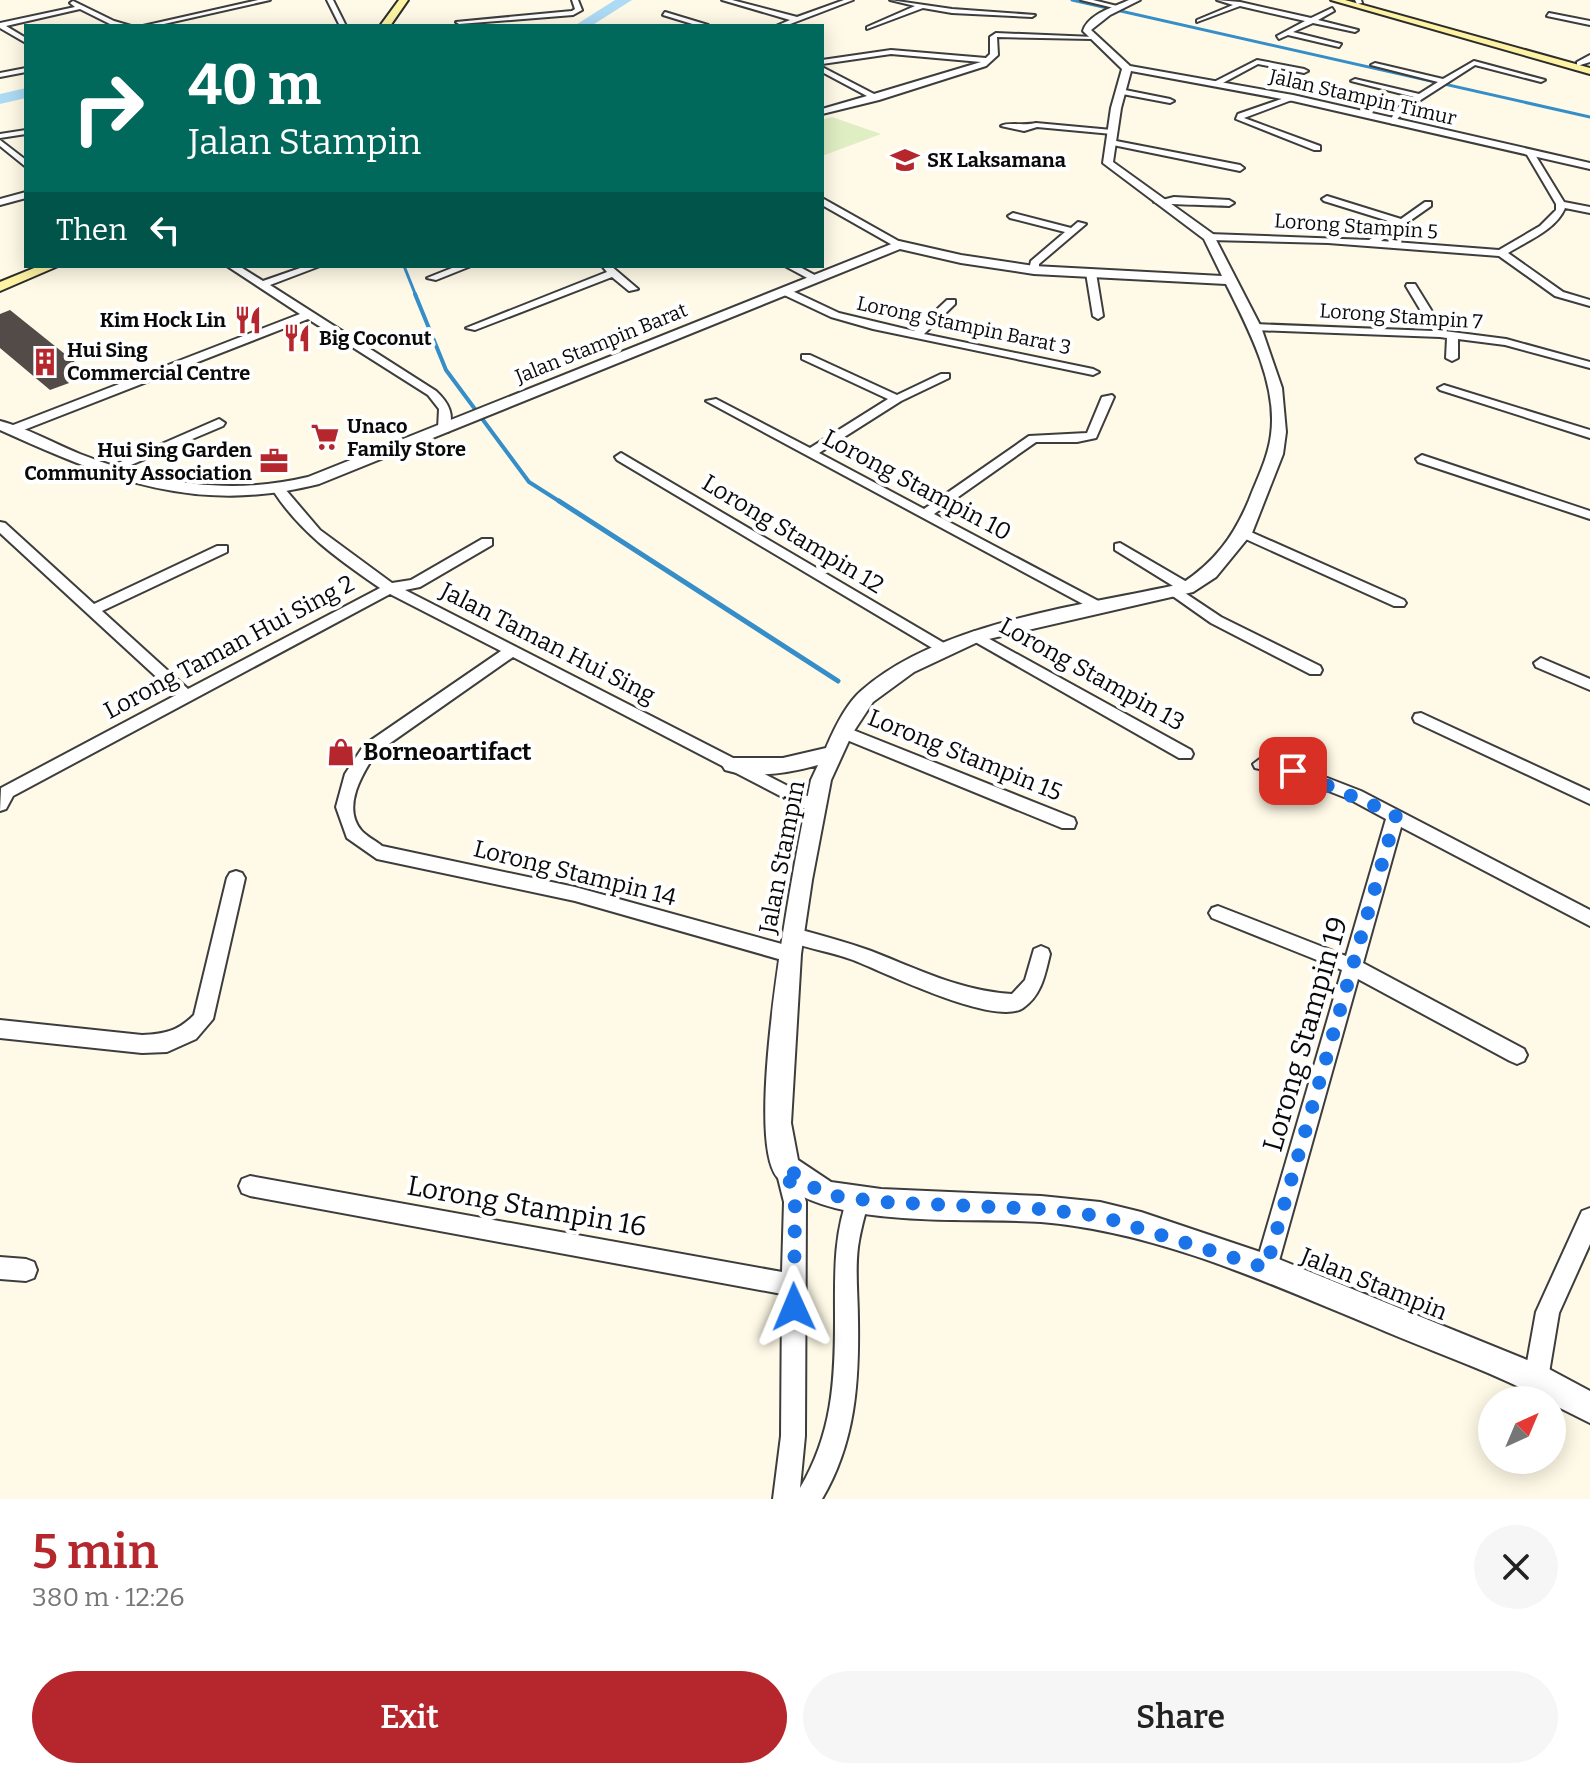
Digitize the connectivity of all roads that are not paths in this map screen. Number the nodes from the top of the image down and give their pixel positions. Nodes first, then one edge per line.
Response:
1 (64, 0) edge
2 (267, 0) edge
3 (330, 0) edge
4 (404, 0) edge
5 (575, 0) edge
6 (725, 0) edge
7 (836, 0) edge
8 (893, 0) edge
9 (1084, 0) edge
10 (1136, 0) edge
11 (1220, 0) edge
12 (1249, 0) edge
13 (848, 1) edge
14 (1356, 1) edge
15 (415, 3) dead end
16 (1239, 4) junction
17 (1334, 5) edge
18 (921, 6) junction
19 (82, 7) junction
20 (1114, 10) junction
21 (408, 14) dead end
22 (665, 14) dead end
23 (1032, 15) dead end
24 (1549, 15) dead end
25 (0, 17) edge
26 (798, 19) junction
27 (1199, 21) dead end
28 (1312, 21) junction
29 (15, 22) junction
30 (459, 22) dead end
31 (1590, 23) edge
32 (117, 24) edge
33 (155, 24) edge
34 (342, 24) edge
35 (386, 24) edge
36 (699, 24) edge
37 (784, 24) edge
38 (0, 25) edge
39 (869, 28) dead end
40 (1355, 30) dead end
41 (1091, 37) junction
42 (24, 40) edge
43 (1339, 45) dead end
44 (989, 60) junction
45 (824, 62) edge
46 (1375, 65) dead end
47 (1588, 65) edge
48 (1127, 68) junction
49 (24, 70) edge
50 (824, 70) edge
51 (1304, 71) dead end
52 (0, 75) edge
53 (1541, 80) dead end
54 (1355, 81) dead end
55 (1216, 83) junction
56 (1440, 83) junction
57 (1120, 91) junction
58 (1419, 96) junction
59 (876, 98) junction
60 (1293, 98) junction
61 (1170, 101) dead end
62 (824, 111) edge
63 (1393, 122) junction
64 (1005, 126) dead end
65 (24, 133) edge
66 (1111, 137) junction
67 (0, 139) edge
68 (1317, 148) dead end
69 (1530, 153) junction
70 (24, 162) edge
71 (1590, 166) edge
72 (1240, 168) dead end
73 (24, 196) edge
74 (1327, 199) dead end
75 (0, 202) edge
76 (824, 202) edge
77 (1159, 202) junction
78 (1229, 203) dead end
79 (1428, 204) dead end
80 (1561, 204) junction
81 (1590, 210) edge
82 (1013, 216) dead end
83 (1402, 222) junction
84 (1209, 237) junction
85 (1370, 244) junction
86 (899, 245) junction
87 (1501, 253) junction
88 (24, 266) edge
89 (46, 268) edge
90 (235, 268) edge
91 (309, 268) edge
92 (460, 268) edge
93 (794, 268) edge
94 (609, 270) edge
95 (1034, 270) junction
96 (1091, 273) junction
97 (0, 276) edge
98 (432, 278) dead end
99 (815, 278) junction
100 (1229, 280) junction
101 (261, 285) junction
102 (1411, 286) dead end
103 (0, 287) edge
104 (633, 289) dead end
105 (784, 291) junction
106 (951, 302) dead end
107 (1590, 303) edge
108 (310, 314) junction
109 (1098, 316) dead end
110 (1254, 327) junction
111 (471, 328) dead end
112 (1446, 334) junction
113 (916, 335) junction
114 (806, 357) dead end
115 (1452, 358) dead end
116 (1590, 365) edge
117 (1093, 372) dead end
118 (945, 376) dead end
119 (1444, 388) dead end
120 (1108, 397) dead end
121 (897, 399) junction
122 (712, 401) dead end
123 (219, 423) dead end
124 (6, 428) edge
125 (444, 429) junction
126 (1590, 434) edge
127 (810, 453) junction
128 (621, 457) dead end
129 (1422, 459) dead end
130 (108, 470) junction
131 (280, 492) junction
132 (925, 514) junction
133 (1590, 515) edge
134 (0, 526) edge
135 (1244, 533) junction
136 (487, 542) dead end
137 (1120, 547) dead end
138 (222, 549) dead end
139 (390, 588) junction
140 (1180, 590) junction
141 (1399, 603) dead end
142 (1101, 608) junction
143 (93, 610) junction
144 (975, 636) junction
145 (944, 649) junction
146 (512, 651) junction
147 (1541, 663) dead end
148 (1315, 670) dead end
149 (1590, 685) edge
150 (187, 697) junction
151 (1421, 718) dead end
152 (843, 732) junction
153 (832, 753) junction
154 (1185, 754) dead end
155 (1261, 764) dead end
156 (732, 765) junction
157 (2, 796) edge
158 (1590, 798) edge
159 (815, 807) junction
160 (1396, 815) junction
161 (1068, 823) dead end
162 (236, 878) dead end
163 (1218, 913) dead end
164 (1590, 919) edge
165 (792, 945) junction
166 (1041, 954) dead end
167 (1354, 967) junction
168 (0, 1029) edge
169 (1517, 1055) dead end
170 (786, 1167) junction
171 (250, 1186) dead end
172 (858, 1199) junction
173 (1590, 1219) edge
174 (0, 1268) edge
175 (1266, 1268) junction
176 (26, 1270) dead end
177 (793, 1285) junction
178 (1536, 1379) junction
179 (1590, 1408) edge
180 (786, 1499) edge
181 (808, 1499) edge

1 - 19 street
2 - 33 street
3 - 34 street
4 - 35 main road
5 - 30 street
6 - 26 street
7 - 13 street
8 - 18 street
9 - 20 street
10 - 20 street
11 - 16 street
12 - 16 street
13 - 26 street
14 - 47 main road
15 - 21 main road
16 - 27 street
16 - 28 street
17 - 28 street
17 - 47 main road
18 - 23 street
18 - 39 street
19 - 29 street
19 - 32 street
20 - 41 street
22 - 36 street
24 - 31 street
25 - 29 street
26 - 37 street
28 - 40 street
28 - 43 street
29 - 38 street
38 - 42 street
41 - 44 street
41 - 48 street
44 - 45 street
44 - 59 street
46 - 56 street
48 - 55 street, Jalan Stampin Timur
48 - 57 street
49 - 52 street
50 - 59 street
51 - 55 street
53 - 56 street
54 - 58 street
55 - 60 street, Jalan Stampin Timur
56 - 58 street
57 - 61 street
57 - 66 street
58 - 63 street
59 - 62 street
60 - 63 street, Jalan Stampin Timur
60 - 68 street
63 - 69 street, Jalan Stampin Timur
64 - 66 street
65 - 67 street
66 - 72 street
66 - 77 street
67 - 70 street
69 - 71 street, Jalan Stampin Timur
69 - 80 street
73 - 75 street
74 - 83 street
76 - 86 street
77 - 78 street
77 - 84 street
79 - 83 street
80 - 81 street
80 - 87 street
82 - 95 street
83 - 85 street
84 - 85 street, Lorong Stampin 5
84 - 100 street, Jalan Stampin
85 - 87 street, Lorong Stampin 5
86 - 95 street
86 - 99 street, Jalan Stampin Barat
87 - 107 street
88 - 97 main road
89 - 103 main road
90 - 101 street
91 - 101 street
92 - 98 street
93 - 99 street
94 - 104 street
94 - 111 street
95 - 96 street
96 - 100 street
96 - 109 street
99 - 105 street, Jalan Stampin Barat
100 - 110 street, Jalan Stampin
101 - 108 street
102 - 112 street
105 - 113 street, Lorong Stampin Barat 3
105 - 125 street, Jalan Stampin Barat
106 - 113 street
108 - 124 street
108 - 125 street
110 - 112 street, Lorong Stampin 7
110 - 135 street, Jalan Stampin
112 - 115 street
112 - 116 street, Lorong Stampin 7
113 - 117 street, Lorong Stampin Barat 3
114 - 121 street
118 - 121 street
119 - 126 street
120 - 132 street
121 - 127 street
122 - 127 street, Lorong Stampin 10
123 - 130 street
124 - 130 street, Jalan Stampin Barat
125 - 131 street, Jalan Stampin Barat
127 - 132 street, Lorong Stampin 10
128 - 145 street, Lorong Stampin 12
129 - 133 street
130 - 131 street, Jalan Stampin Barat
131 - 139 street, Jalan Taman Hui Sing
132 - 142 street, Lorong Stampin 10
134 - 143 street
135 - 140 street, Jalan Stampin
135 - 141 street
136 - 139 street, Lorong Taman Hui Sing 2
137 - 140 street
138 - 143 street
139 - 146 street, Jalan Taman Hui Sing
139 - 150 street, Lorong Taman Hui Sing 2
140 - 142 street, Jalan Stampin
140 - 148 street
142 - 144 street, Jalan Stampin
143 - 150 street
144 - 145 street, Jalan Stampin
144 - 154 street, Lorong Stampin 13
145 - 152 street, Jalan Stampin
146 - 156 street, Jalan Taman Hui Sing
146 - 165 street, Lorong Stampin 14
147 - 149 street
150 - 157 street, Lorong Taman Hui Sing 2
151 - 158 street
152 - 153 street, Jalan Stampin
152 - 161 street, Lorong Stampin 15
153 - 156 street
153 - 159 street, Jalan Stampin
155 - 160 street
156 - 159 street, Jalan Taman Hui Sing
159 - 165 street, Jalan Stampin
160 - 164 street
160 - 167 street, Lorong Stampin 19
162 - 168 street
163 - 167 street
165 - 166 street, Lorong Stampin 14
165 - 170 street, Jalan Stampin
167 - 169 street
167 - 175 street, Lorong Stampin 19
170 - 172 street, Jalan Stampin
170 - 177 street
171 - 177 street, Lorong Stampin 16
172 - 175 street, Jalan Stampin
172 - 181 street
173 - 178 street
174 - 176 street
175 - 178 street, Jalan Stampin
177 - 180 street
178 - 179 street, Jalan Stampin

